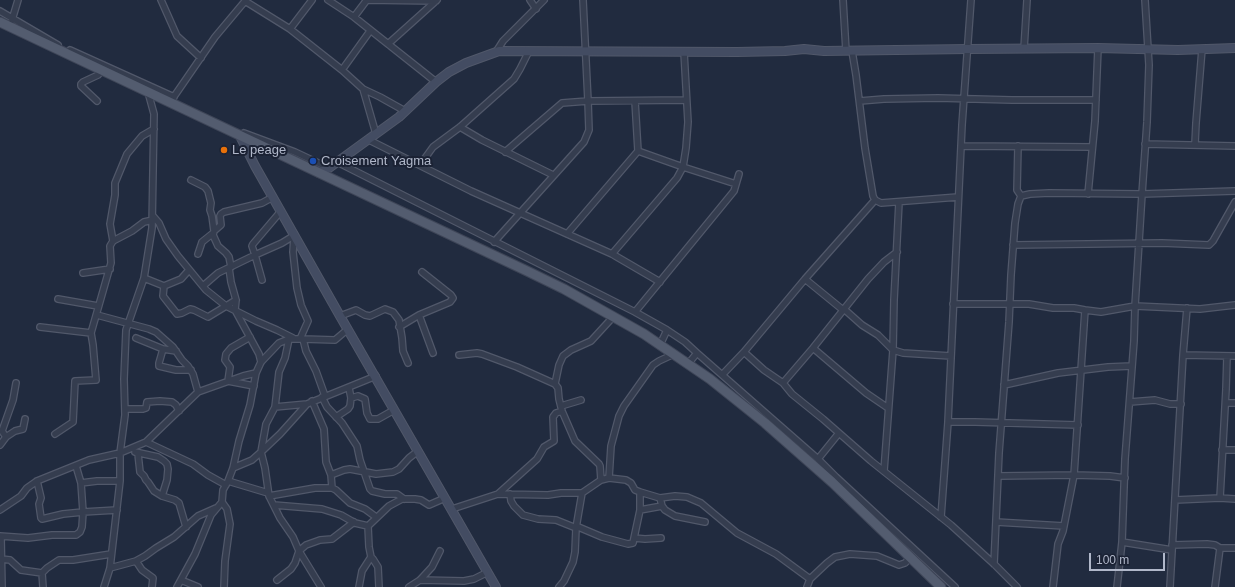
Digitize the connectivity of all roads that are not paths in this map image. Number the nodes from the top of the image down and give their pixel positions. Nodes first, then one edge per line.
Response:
1 (18, 0) edge
2 (161, 0) edge
3 (246, 0) edge
4 (312, 0) edge
5 (328, 0) edge
6 (366, 0) edge
7 (437, 0) edge
8 (530, 0) edge
9 (544, 0) edge
10 (583, 0) edge
11 (843, 0) edge
12 (971, 0) edge
13 (1027, 0) edge
14 (1145, 0) edge
15 (536, 9) junction
16 (0, 11) edge
17 (354, 17) junction
18 (0, 22) edge
19 (12, 22) junction
20 (290, 29) junction
21 (370, 31) junction
22 (388, 44) junction
23 (1098, 48) junction
24 (1235, 48) edge
25 (968, 49) junction
26 (1024, 49) junction
27 (1149, 49) junction
28 (1202, 49) junction
29 (529, 51) junction
30 (585, 51) junction
31 (849, 51) junction
32 (496, 52) junction
33 (684, 52) junction
34 (200, 58) junction
35 (102, 70) junction
36 (342, 70) junction
37 (436, 82) junction
38 (363, 89) junction
39 (148, 91) junction
40 (964, 98) junction
41 (172, 99) junction
42 (686, 100) junction
43 (1096, 100) junction
44 (97, 101) dead end
45 (588, 101) junction
46 (635, 101) junction
47 (860, 101) junction
48 (404, 111) junction
49 (460, 127) junction
50 (154, 129) junction
51 (240, 136) junction
52 (372, 137) junction
53 (1145, 144) junction
54 (1195, 144) junction
55 (961, 146) junction
56 (1018, 146) junction
57 (1235, 146) edge
58 (1092, 147) junction
59 (638, 151) junction
60 (506, 152) junction
61 (337, 162) junction
62 (420, 165) junction
63 (683, 167) junction
64 (329, 168) junction
65 (319, 172) junction
66 (739, 174) dead end
67 (553, 175) junction
68 (191, 180) dead end
69 (736, 184) junction
70 (1235, 191) edge
71 (1088, 194) junction
72 (1142, 194) junction
73 (1021, 196) junction
74 (273, 197) junction
75 (958, 197) junction
76 (875, 200) junction
77 (899, 202) junction
78 (1235, 202) edge
79 (282, 212) junction
80 (519, 213) junction
81 (153, 218) junction
82 (213, 232) junction
83 (567, 234) junction
84 (295, 235) junction
85 (113, 241) junction
86 (494, 242) junction
87 (1138, 244) junction
88 (1013, 245) junction
89 (897, 252) junction
90 (198, 254) dead end
91 (612, 254) junction
92 (255, 255) junction
93 (230, 268) junction
94 (110, 269) junction
95 (189, 270) junction
96 (422, 272) dead end
97 (83, 274) dead end
98 (144, 278) junction
99 (806, 279) junction
100 (262, 280) dead end
101 (660, 282) junction
102 (164, 286) junction
103 (203, 286) junction
104 (58, 299) dead end
105 (236, 300) junction
106 (953, 304) junction
107 (1009, 304) junction
108 (1235, 305) edge
109 (98, 306) junction
110 (226, 306) junction
111 (1135, 306) junction
112 (1187, 308) junction
113 (843, 309) junction
114 (235, 310) junction
115 (1084, 310) junction
116 (635, 312) junction
117 (97, 315) junction
118 (419, 315) junction
119 (340, 316) junction
120 (613, 317) junction
121 (128, 323) junction
122 (399, 326) junction
123 (40, 327) dead end
124 (348, 329) junction
125 (667, 330) junction
126 (91, 333) junction
127 (250, 337) junction
128 (136, 338) dead end
129 (291, 339) junction
130 (301, 339) junction
131 (660, 345) junction
132 (813, 348) junction
133 (163, 349) junction
134 (893, 350) junction
135 (176, 351) junction
136 (744, 352) junction
137 (433, 353) dead end
138 (698, 353) junction
139 (674, 354) junction
140 (458, 355) dead end
141 (1183, 355) junction
142 (951, 356) junction
143 (1227, 356) junction
144 (1235, 356) edge
145 (261, 362) junction
146 (408, 363) dead end
147 (688, 364) junction
148 (1132, 366) junction
149 (191, 370) junction
150 (1081, 371) junction
151 (256, 373) junction
152 (723, 374) junction
153 (376, 376) junction
154 (228, 381) junction
155 (16, 383) dead end
156 (783, 383) junction
157 (555, 384) junction
158 (1004, 385) junction
159 (254, 386) junction
160 (349, 388) junction
161 (198, 392) junction
162 (323, 397) junction
163 (351, 398) junction
164 (581, 400) dead end
165 (1130, 402) junction
166 (309, 403) junction
167 (1226, 403) junction
168 (1235, 403) edge
169 (1180, 404) junction
170 (275, 406) junction
171 (888, 408) junction
172 (125, 409) junction
173 (561, 409) junction
174 (394, 410) junction
175 (179, 411) junction
176 (336, 417) junction
177 (25, 419) dead end
178 (948, 422) junction
179 (1001, 423) junction
180 (1078, 425) junction
181 (1, 431) edge
182 (839, 432) junction
183 (55, 434) dead end
184 (6, 437) junction
185 (146, 442) junction
186 (0, 445) edge
187 (131, 447) junction
188 (1222, 450) junction
189 (1235, 450) edge
190 (418, 451) junction
191 (261, 452) junction
192 (120, 453) junction
193 (138, 454) junction
194 (818, 459) junction
195 (76, 466) junction
196 (233, 468) junction
197 (884, 471) junction
198 (365, 472) junction
199 (331, 475) junction
200 (1074, 475) junction
201 (999, 476) junction
202 (609, 478) junction
203 (1125, 478) junction
204 (601, 480) junction
205 (37, 481) junction
206 (120, 481) junction
207 (81, 483) junction
208 (227, 483) junction
209 (332, 488) junction
210 (640, 492) junction
211 (582, 493) junction
212 (498, 494) junction
213 (510, 494) junction
214 (269, 495) junction
215 (162, 496) junction
216 (445, 498) junction
217 (660, 498) junction
218 (1220, 498) junction
219 (404, 499) junction
220 (1235, 499) edge
221 (1175, 500) junction
222 (222, 502) junction
223 (274, 505) junction
224 (662, 506) junction
225 (216, 508) junction
226 (452, 509) junction
227 (0, 510) edge
228 (117, 510) junction
229 (640, 510) junction
230 (83, 512) junction
231 (376, 516) junction
232 (941, 517) junction
233 (354, 522) junction
234 (705, 522) dead end
235 (996, 522) junction
236 (368, 526) junction
237 (1064, 526) junction
238 (186, 527) junction
239 (576, 527) junction
240 (1, 536) edge
241 (634, 538) junction
242 (661, 538) dead end
243 (1122, 542) junction
244 (1172, 548) junction
245 (1220, 548) junction
246 (1235, 548) edge
247 (299, 551) junction
248 (440, 551) dead end
249 (111, 554) junction
250 (371, 557) junction
251 (910, 558) junction
252 (1, 559) junction
253 (136, 561) junction
254 (994, 564) junction
255 (110, 568) junction
256 (488, 572) junction
257 (42, 574) junction
258 (810, 579) junction
259 (181, 580) junction
260 (278, 580) dead end
261 (420, 580) junction
262 (2, 587) edge
263 (43, 587) edge
264 (104, 587) edge
265 (152, 587) edge
266 (177, 587) edge
267 (198, 587) edge
268 (224, 587) edge
269 (321, 587) edge
270 (359, 587) edge
271 (379, 587) edge
272 (409, 587) edge
273 (496, 587) edge
274 (559, 587) edge
275 (807, 587) edge
276 (941, 587) edge
277 (955, 587) edge
278 (1017, 587) edge
279 (1053, 587) edge
280 (1117, 587) edge
281 (1170, 587) edge
282 (1215, 587) edge

1 - 19 street
2 - 34 street
3 - 20 street
3 - 34 street
4 - 20 street
5 - 17 street
6 - 7 street
6 - 17 street
7 - 22 street
8 - 15 street
9 - 15 street
10 - 30 street
11 - 31 street
12 - 25 street
13 - 26 street
14 - 27 street
15 - 32 street
16 - 19 street
17 - 21 street
18 - 19 main road
19 - 35 main road
19 - 41 street
20 - 36 street
21 - 22 street
21 - 36 street
22 - 37 street
23 - 26 street
23 - 27 street
23 - 43 street
24 - 28 street
25 - 26 street
25 - 31 street
25 - 40 street
27 - 28 street
27 - 53 street
28 - 54 street
29 - 30 street
29 - 32 street
29 - 49 street
30 - 33 street
30 - 45 street
31 - 33 street
31 - 47 street
32 - 37 street
33 - 42 street
34 - 41 street
35 - 39 main road
35 - 44 street
36 - 38 street
37 - 48 street
38 - 48 street
38 - 52 street
39 - 41 main road
39 - 50 street
40 - 43 street
40 - 47 street
40 - 55 street
41 - 51 main road
42 - 46 street
42 - 63 street
43 - 58 street
45 - 46 street
45 - 60 street
45 - 67 street
46 - 59 street
47 - 76 street
48 - 52 street
49 - 60 street
49 - 62 street
50 - 81 street
50 - 85 street
51 - 64 street
51 - 65 main road
51 - 74 street
52 - 61 street
52 - 62 street
53 - 54 street
53 - 72 street
54 - 57 street
55 - 56 street
55 - 75 street
56 - 58 street
56 - 73 street
58 - 71 street
59 - 63 street
59 - 83 street
60 - 67 street
61 - 64 street
61 - 86 street
62 - 80 street
63 - 69 street
63 - 91 street
64 - 65 street
65 - 120 main road
66 - 69 street
67 - 80 street
68 - 82 street
69 - 101 street
70 - 72 street
71 - 72 street
71 - 73 street
72 - 87 street
73 - 88 street
74 - 79 street
74 - 82 street
75 - 77 street
75 - 106 street
76 - 77 street
76 - 99 street
77 - 89 street
78 - 87 street
79 - 84 street
79 - 92 street
80 - 83 street
80 - 86 street
81 - 85 street
81 - 95 street
81 - 98 street
82 - 90 street
82 - 93 street
83 - 91 street
84 - 92 street
84 - 119 street
84 - 130 street
85 - 94 street
86 - 116 street
87 - 88 street
87 - 111 street
88 - 107 street
89 - 113 street
89 - 134 street
91 - 101 street
92 - 93 street
92 - 100 street
93 - 103 street
93 - 105 street
94 - 97 street
94 - 109 street
95 - 102 street
95 - 103 street
96 - 118 street
98 - 102 street
98 - 121 street
99 - 113 street
99 - 136 street
101 - 116 street
102 - 110 street
103 - 110 street
104 - 109 street
105 - 110 street
105 - 114 street
106 - 107 street
106 - 142 street
107 - 115 street
107 - 158 street
108 - 112 street
109 - 117 street
110 - 114 street
111 - 112 street
111 - 115 street
111 - 148 street
112 - 141 street
113 - 132 street
113 - 134 street
114 - 127 street
114 - 129 street
115 - 150 street
116 - 125 street
117 - 121 street
117 - 126 street
118 - 122 street
118 - 137 street
119 - 122 street
119 - 124 street
120 - 131 main road
120 - 157 street
121 - 135 street
121 - 172 street
122 - 146 street
123 - 126 street
124 - 130 street
124 - 153 street
125 - 131 street
125 - 138 street
126 - 183 street
127 - 145 street
127 - 154 street
128 - 133 street
129 - 130 street
129 - 145 street
129 - 170 street
130 - 162 street
131 - 139 main road
132 - 156 street
132 - 171 street
133 - 135 street
133 - 149 street
134 - 142 street
134 - 171 street
135 - 149 street
136 - 152 street
136 - 156 street
138 - 147 street
138 - 152 street
139 - 147 main road
139 - 202 street
140 - 157 street
141 - 143 street
141 - 169 street
142 - 178 street
143 - 144 street
143 - 167 street
145 - 151 street
147 - 251 main road
148 - 150 street
148 - 165 street
149 - 161 street
150 - 158 street
150 - 180 street
151 - 154 street
151 - 159 street
152 - 194 street
153 - 160 street
153 - 174 street
154 - 159 street
154 - 161 street
155 - 181 street
156 - 182 street
157 - 173 street
158 - 179 street
159 - 196 street
160 - 162 street
160 - 163 street
161 - 175 street
162 - 166 street
162 - 176 street
163 - 174 street
163 - 176 street
164 - 173 street
165 - 169 street
165 - 203 street
166 - 170 street
166 - 191 street
166 - 199 street
167 - 168 street
167 - 188 street
169 - 221 street
170 - 191 street
171 - 197 street
172 - 175 street
172 - 192 street
173 - 204 street
173 - 212 street
174 - 190 street
175 - 185 street
176 - 198 street
177 - 184 street
178 - 179 street
178 - 232 street
179 - 180 street
179 - 201 street
180 - 200 street
181 - 184 street
182 - 194 street
182 - 197 street
184 - 186 street
185 - 187 street
185 - 208 street
187 - 192 street
187 - 193 street
188 - 189 street
188 - 218 street
190 - 198 street
190 - 216 street
191 - 196 street
191 - 214 street
192 - 195 street
192 - 206 street
193 - 215 street
193 - 215 street
194 - 277 street
195 - 205 street
195 - 207 street
196 - 208 street
197 - 232 street
198 - 199 street
198 - 219 street
199 - 209 street
200 - 201 street
200 - 203 street
200 - 237 street
201 - 235 street
202 - 204 street
202 - 210 street
203 - 243 street
204 - 211 street
205 - 227 street
205 - 230 street
206 - 207 street
206 - 228 street
207 - 230 street
208 - 214 street
208 - 222 street
209 - 214 street
209 - 231 street
210 - 217 street
210 - 229 street
211 - 213 street
211 - 239 street
212 - 213 street
212 - 226 street
213 - 239 street
214 - 223 street
215 - 238 street
216 - 219 street
216 - 226 street
217 - 224 street
217 - 258 street
218 - 220 street
218 - 221 street
219 - 231 street
221 - 244 street
222 - 225 street
222 - 268 street
223 - 233 street
223 - 247 street
224 - 229 street
224 - 234 street
225 - 238 street
225 - 259 street
226 - 256 street
228 - 230 street
228 - 249 street
229 - 241 street
230 - 240 street
231 - 236 street
232 - 254 street
233 - 236 street
233 - 247 street
235 - 237 street
235 - 254 street
236 - 250 street
237 - 279 street
238 - 253 street
239 - 241 street
239 - 274 street
240 - 252 street
241 - 242 street
243 - 244 street
243 - 280 street
244 - 245 street
244 - 281 street
245 - 246 street
245 - 282 street
247 - 260 street
247 - 269 street
248 - 261 street
249 - 255 street
249 - 257 street
250 - 270 street
250 - 271 street
251 - 258 street
251 - 276 main road
252 - 257 street
252 - 262 street
253 - 255 street
253 - 265 street
254 - 278 street
255 - 264 street
256 - 261 street
256 - 273 street
257 - 263 street
258 - 275 street
259 - 266 street
259 - 267 street
261 - 272 street

